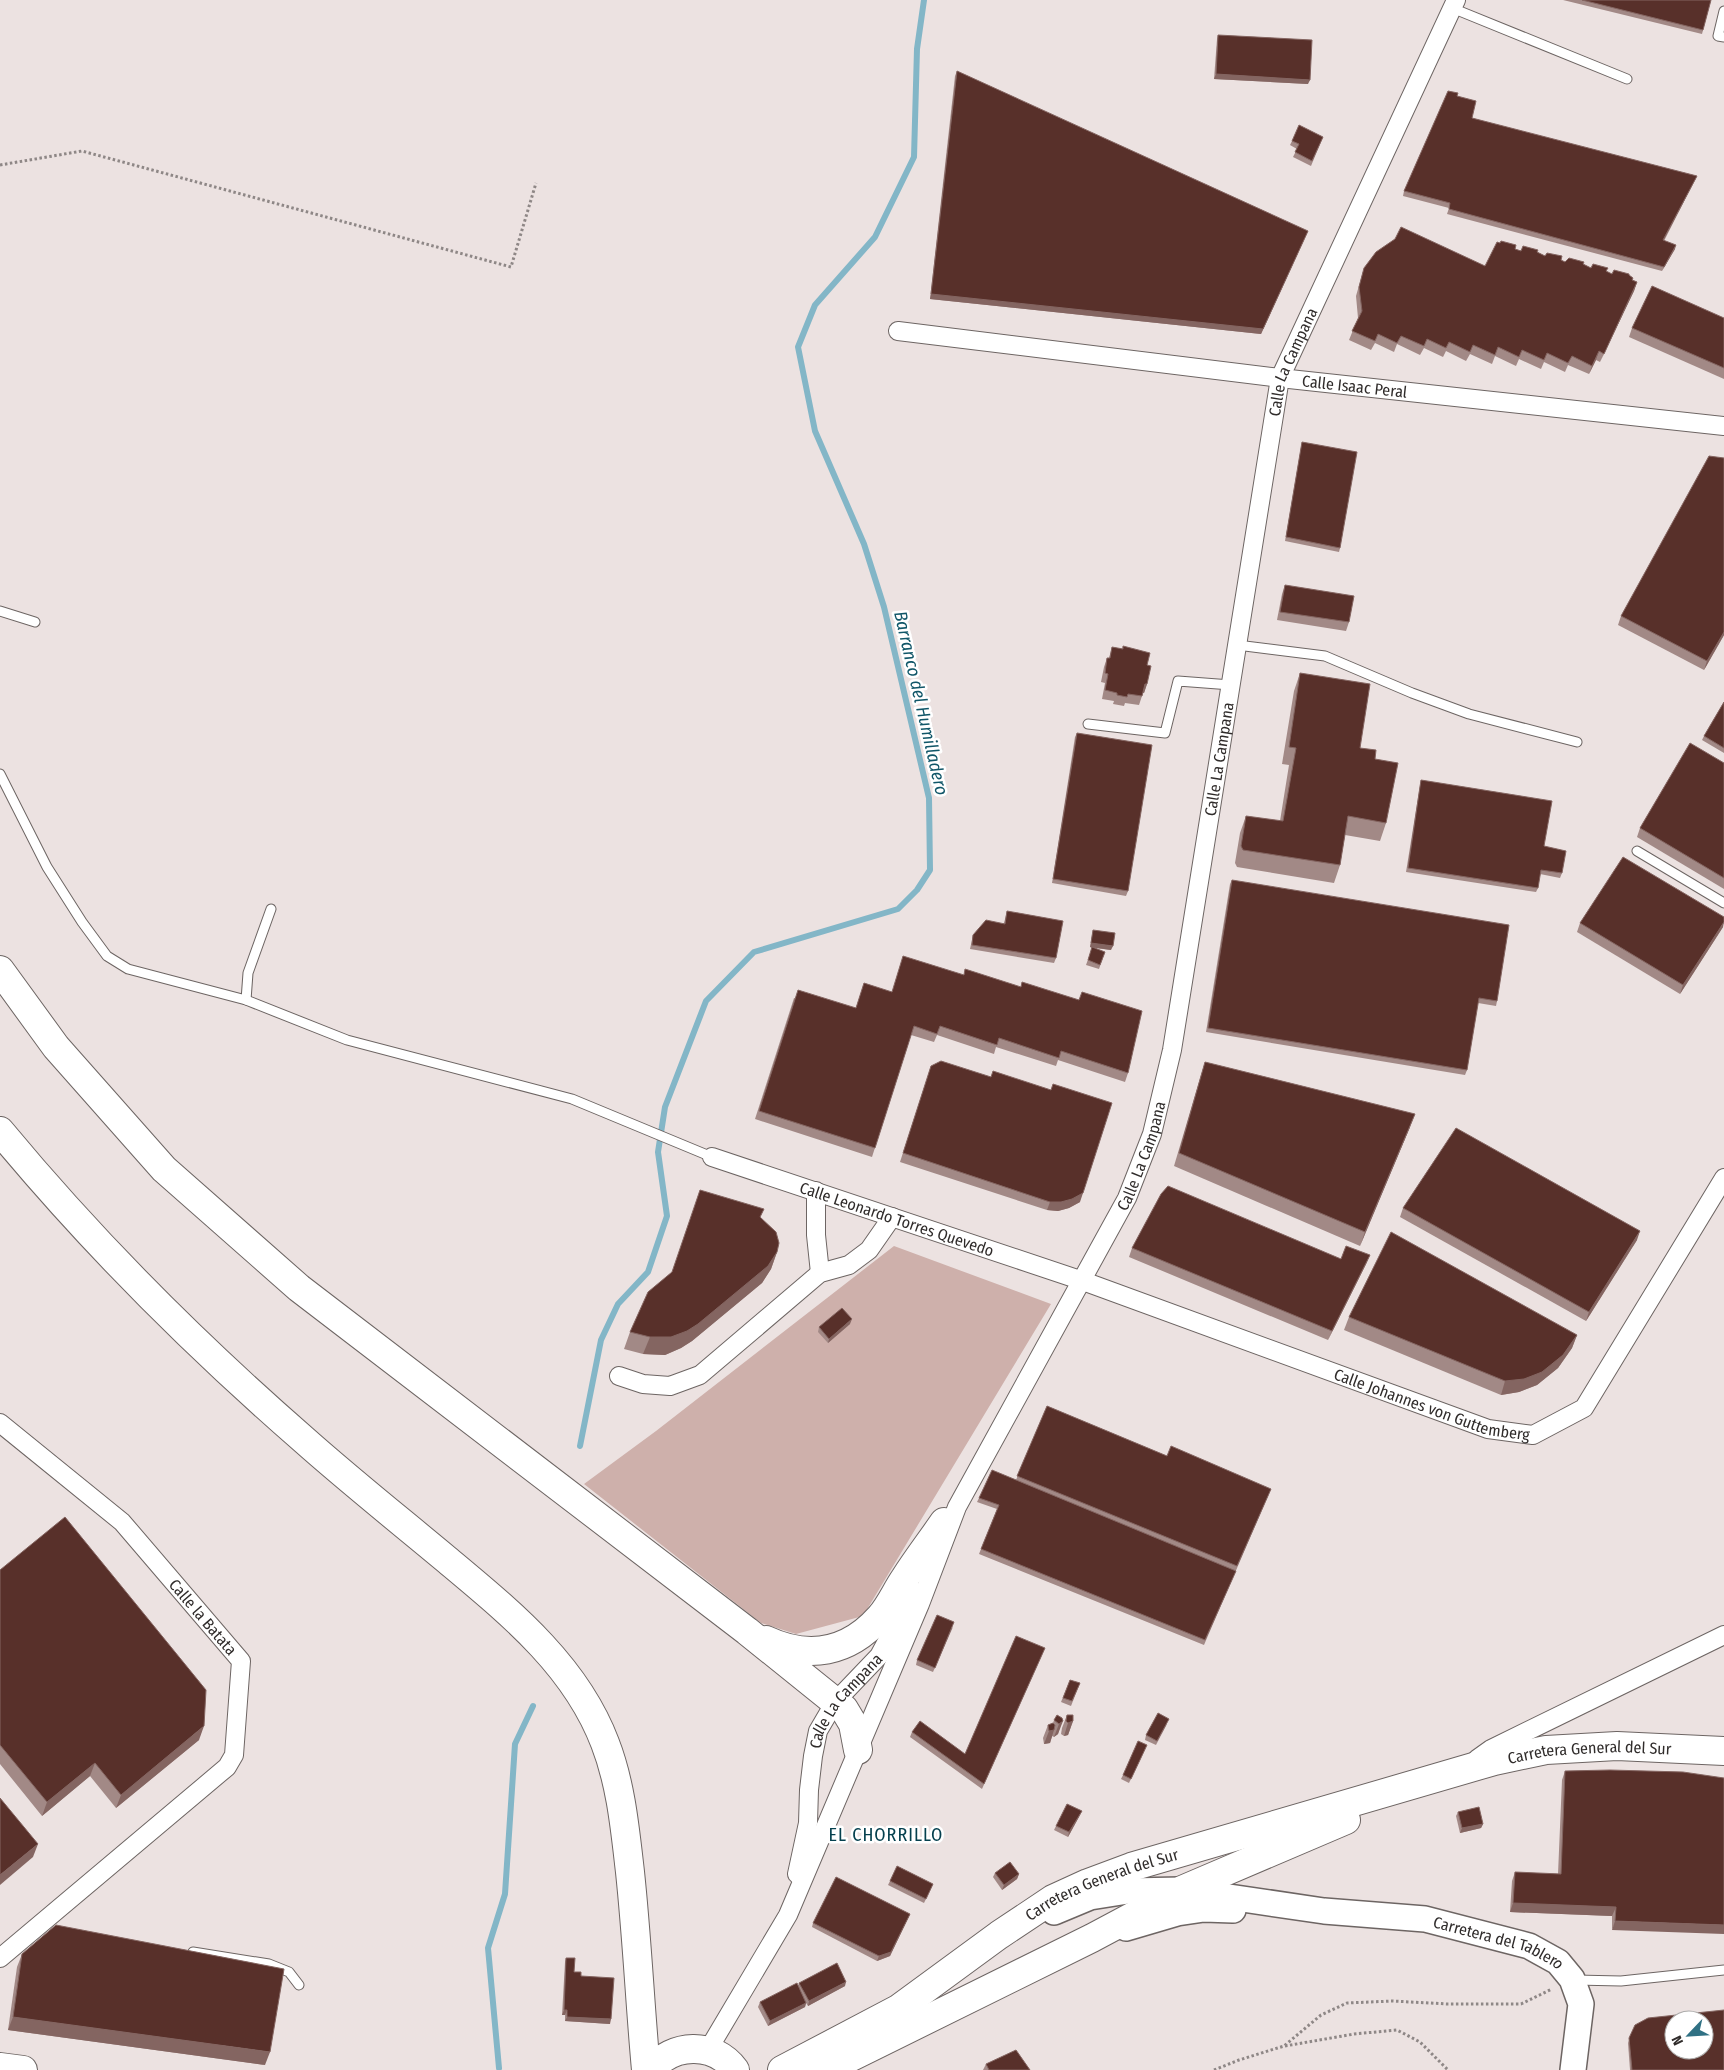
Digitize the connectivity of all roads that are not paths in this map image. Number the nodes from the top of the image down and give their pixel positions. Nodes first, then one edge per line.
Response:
1 (1454, 4) edge
2 (1724, 11) edge
3 (1724, 37) edge
4 (1627, 79) dead end
5 (898, 331) dead end
6 (1280, 378) junction
7 (1724, 426) edge
8 (0, 611) edge
9 (35, 622) dead end
10 (1237, 645) junction
11 (1230, 685) junction
12 (1088, 724) dead end
13 (1577, 742) dead end
14 (0, 774) edge
15 (1637, 851) dead end
16 (1724, 904) edge
17 (271, 909) dead end
18 (0, 970) edge
19 (246, 1000) junction
20 (0, 1131) edge
21 (712, 1156) joint
22 (1724, 1178) edge
23 (816, 1191) junction
24 (892, 1216) junction
25 (820, 1273) junction
26 (1083, 1281) junction
27 (619, 1376) dead end
28 (0, 1423) edge
29 (951, 1514) junction
30 (747, 1631) junction
31 (1724, 1635) edge
32 (835, 1702) junction
33 (858, 1750) junction
34 (1724, 1752) edge
35 (1457, 1772) junction
36 (1249, 1862) junction
37 (1182, 1890) junction
38 (1260, 1901) junction
39 (1324, 1911) junction
40 (788, 1916) junction
41 (999, 1935) junction
42 (1092, 1938) junction
43 (184, 1950) edge
44 (0, 1958) edge
45 (1724, 1970) edge
46 (1572, 1980) junction
47 (299, 1985) dead end
48 (708, 2050) junction
49 (0, 2067) edge
50 (22, 2070) edge
51 (646, 2070) edge
52 (651, 2070) edge
53 (735, 2070) edge
54 (782, 2070) edge
55 (825, 2070) edge
56 (1573, 2070) edge

1 - 4 lane
1 - 6 street, Calle La Campana
2 - 3 lane
5 - 6 street, Calle Isaac Peral
6 - 7 street, Calle Isaac Peral
6 - 10 street, Calle La Campana
8 - 9 lane
10 - 11 street, Calle La Campana
10 - 13 lane
11 - 12 lane
11 - 26 street, Calle La Campana
14 - 19 lane
15 - 16 lane
17 - 19 lane
18 - 30 main road
19 - 21 lane
20 - 51 main road
21 - 23 street, Calle Leonardo Torres Quevedo
22 - 26 street, Calle Johannes von Guttemberg
23 - 24 street, Calle Leonardo Torres Quevedo
23 - 25 street
24 - 25 street
24 - 26 street, Calle Leonardo Torres Quevedo
25 - 27 street
26 - 29 street, Calle La Campana
28 - 44 street, Calle la Batata
29 - 30 main road
29 - 32 street, Calle La Campana
29 - 33 street, Calle La Campana
30 - 32 main road
31 - 35 street
32 - 33 main road
32 - 40 street, Calle La Campana
33 - 40 street, Calle La Campana
34 - 35 main road, Carretera General del Sur
35 - 36 main road, Carretera General del Sur
35 - 41 main road, Carretera General del Sur
36 - 37 main road, Carretera General del Sur
36 - 38 main road
37 - 38 main road, Carretera del Tablero
37 - 41 main road, Carretera del Tablero
37 - 42 main road, Carretera General del Sur
38 - 39 main road, Carretera del Tablero
39 - 42 main road, Carretera del Tablero
39 - 46 main road, Carretera del Tablero
40 - 48 street, Calle La Campana
41 - 54 main road, Carretera General del Sur
42 - 55 main road, Carretera General del Sur
43 - 47 lane
45 - 46 lane
46 - 56 main road, Carretera del Tablero
48 - 52 main road
48 - 53 main road
49 - 50 main road

